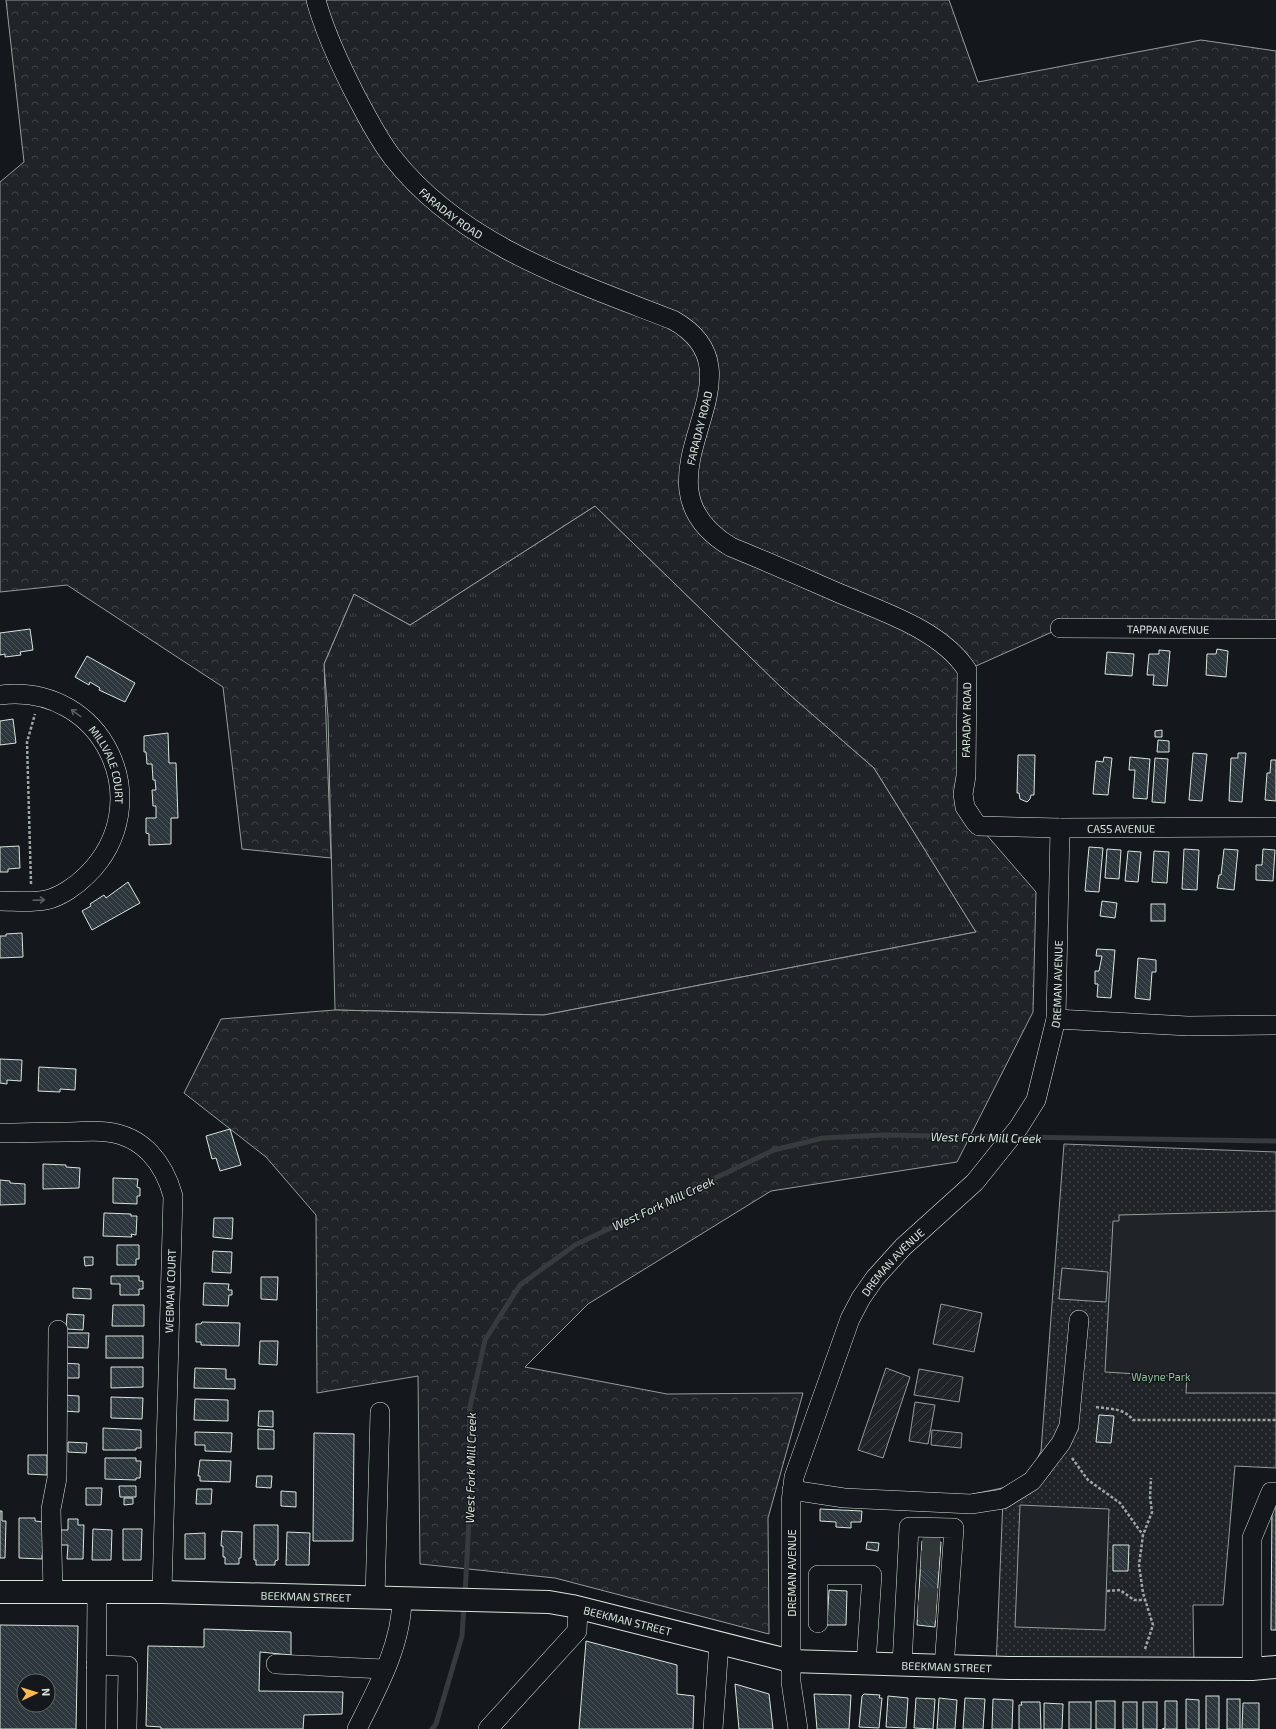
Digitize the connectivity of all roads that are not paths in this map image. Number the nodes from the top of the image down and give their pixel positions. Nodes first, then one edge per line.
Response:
1 (316, 0) edge
2 (1060, 628) dead end
3 (1276, 629) edge
4 (0, 695) edge
5 (972, 818) joint
6 (1276, 827) edge
7 (1060, 828) junction
8 (0, 901) edge
9 (1056, 1020) junction
10 (1276, 1025) edge
11 (0, 1134) edge
12 (1079, 1320) dead end
13 (58, 1330) dead end
14 (380, 1412) dead end
15 (792, 1490) junction
16 (1276, 1492) edge
17 (791, 1574) junction
18 (818, 1574) junction
19 (872, 1591) junction
20 (0, 1592) edge
21 (53, 1592) junction
22 (97, 1592) junction
23 (162, 1592) junction
24 (375, 1598) junction
25 (402, 1598) junction
26 (578, 1608) junction
27 (927, 1610) junction
28 (818, 1623) junction
29 (791, 1624) junction
30 (719, 1643) junction
31 (791, 1661) junction
32 (276, 1664) dead end
33 (866, 1664) junction
34 (96, 1665) junction
35 (902, 1665) junction
36 (944, 1666) junction
37 (1276, 1667) edge
38 (384, 1669) junction
39 (1252, 1669) junction
40 (1276, 1678) edge
41 (96, 1729) edge
42 (127, 1729) edge
43 (357, 1729) edge
44 (488, 1729) edge
45 (713, 1729) edge
46 (798, 1729) edge

1 - 5 street, FARADAY ROAD
2 - 3 street, TAPPAN AVENUE
8 -> 4 street, MILLVALE COURT
5 - 7 street, CASS AVENUE
6 - 7 street, CASS AVENUE
7 - 9 street, DREMAN AVENUE
9 - 10 street
9 - 15 street, DREMAN AVENUE
11 - 23 street, WEBMAN COURT
12 - 15 street
13 - 21 street
14 - 24 street
15 - 17 street, DREMAN AVENUE
16 - 39 street
17 - 18 street
17 - 29 street, DREMAN AVENUE
18 - 19 street
18 - 28 street
19 - 28 street
19 - 33 street
20 - 21 main road, BEEKMAN STREET
21 - 22 main road, BEEKMAN STREET
22 - 23 main road, BEEKMAN STREET
22 - 34 street
23 - 24 main road, BEEKMAN STREET
24 - 25 main road, BEEKMAN STREET
25 - 26 main road, BEEKMAN STREET
25 - 38 street
26 - 30 main road, BEEKMAN STREET
26 - 44 street
27 - 27 street
27 - 35 street
27 - 36 street
28 - 29 street
29 - 31 street, DREMAN AVENUE
30 - 31 main road, BEEKMAN STREET
30 - 45 street
31 - 33 main road, BEEKMAN STREET
31 - 46 street, DREMAN AVENUE
32 - 38 street
33 - 35 main road, BEEKMAN STREET
34 - 41 street
34 - 42 street
35 - 36 main road, BEEKMAN STREET
36 - 39 main road, BEEKMAN STREET
37 - 39 main road, BEEKMAN STREET
38 - 43 street
39 - 40 main road, BEEKMAN STREET

